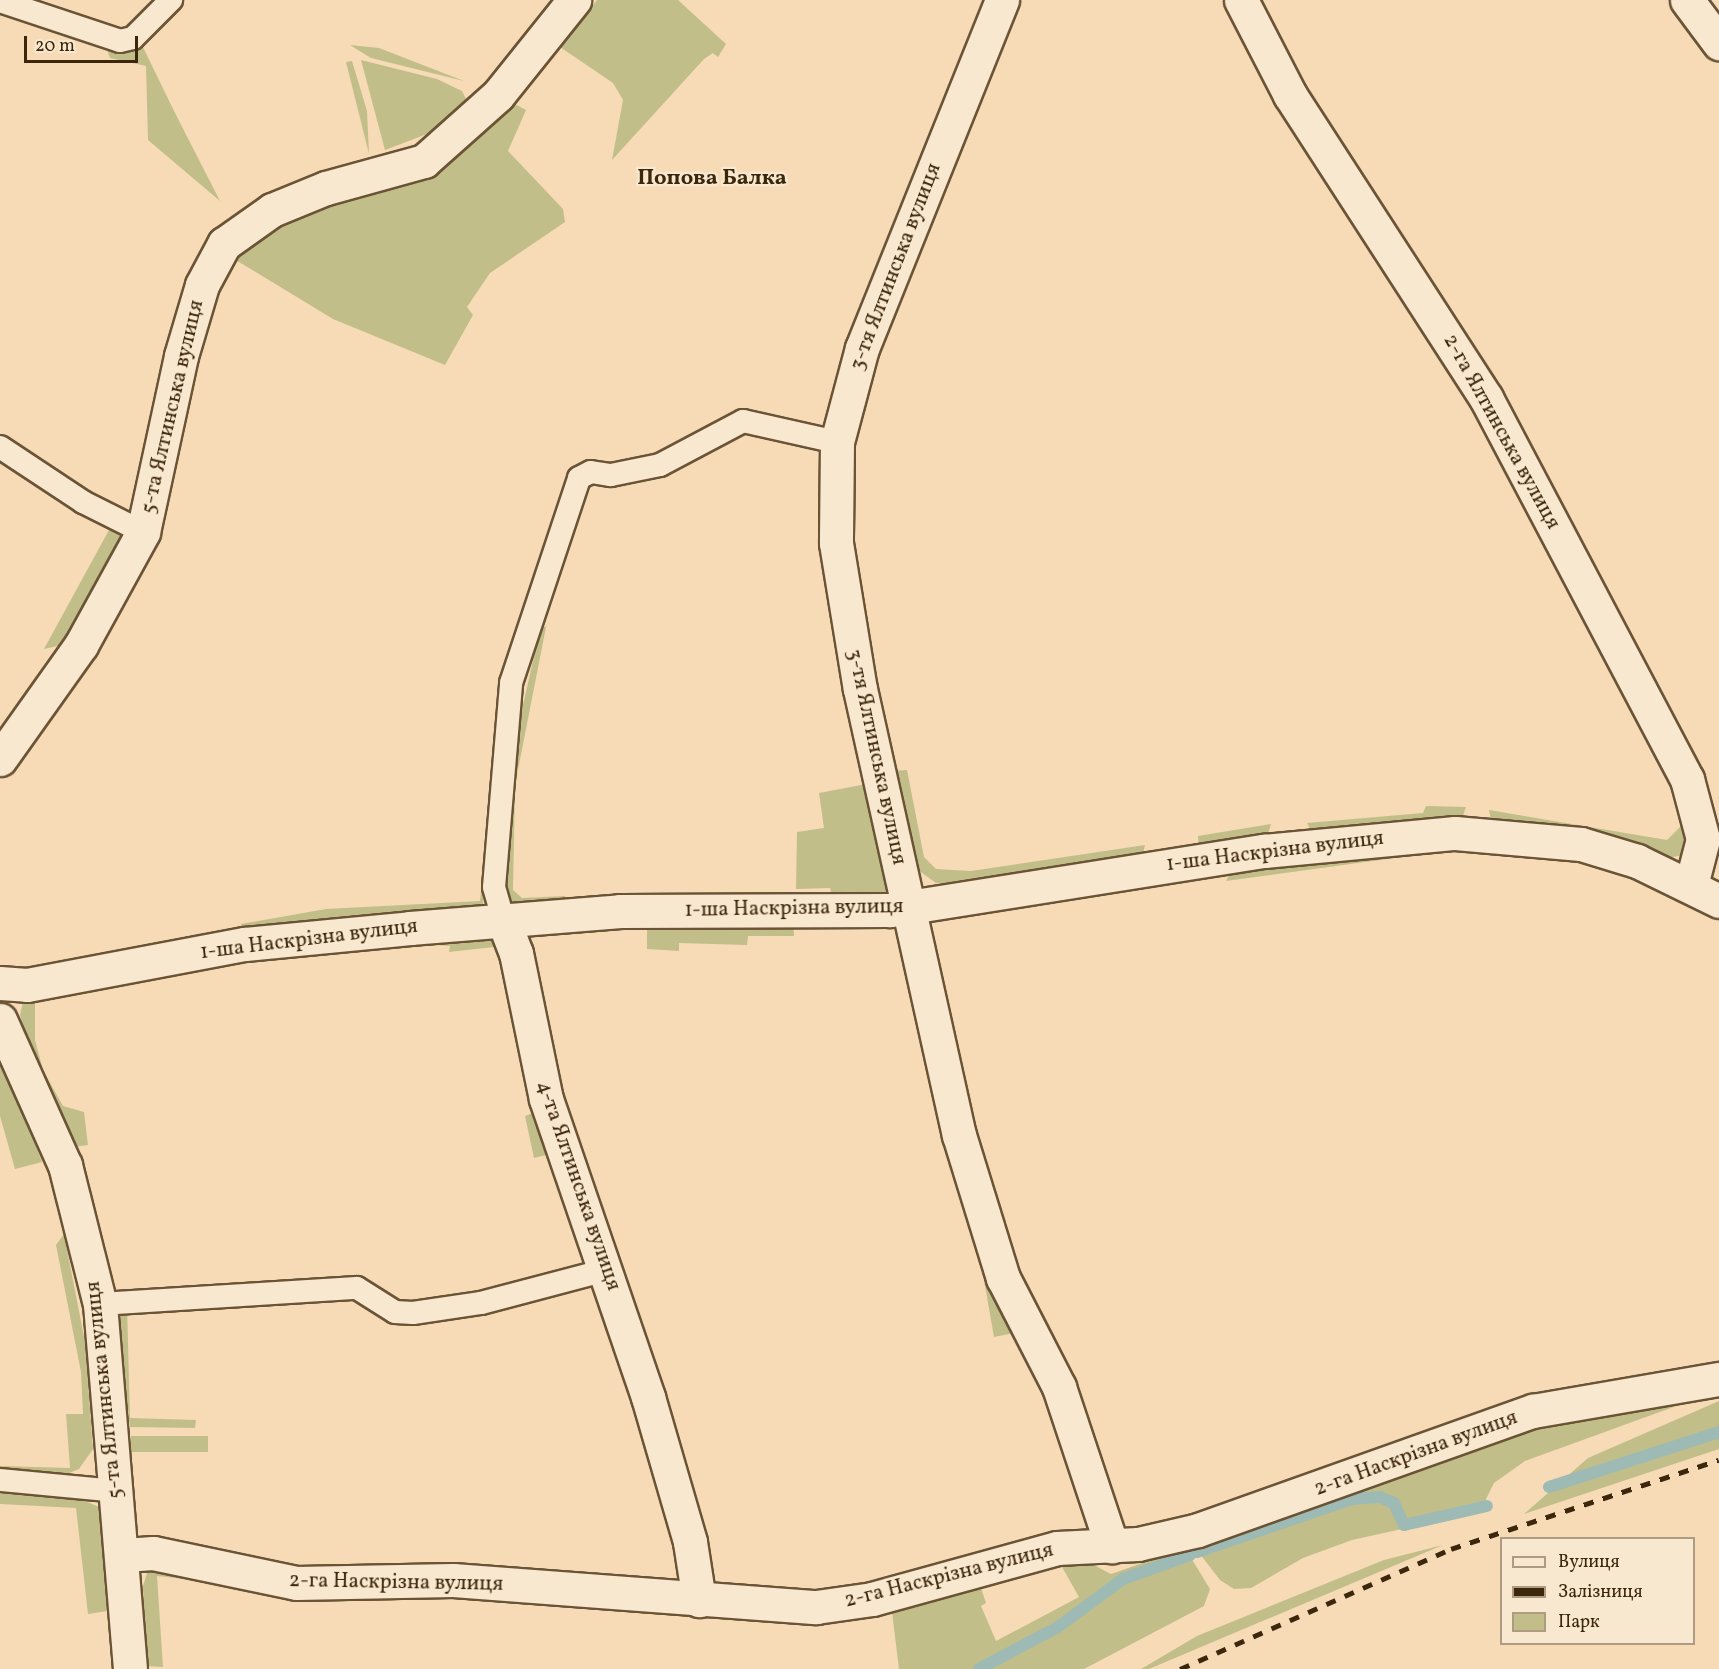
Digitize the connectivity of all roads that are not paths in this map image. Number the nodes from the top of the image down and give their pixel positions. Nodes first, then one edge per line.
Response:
1 (171, 0) edge
2 (574, 0) edge
3 (1002, 0) edge
4 (1241, 0) edge
5 (1687, 0) edge
6 (0, 1) edge
7 (1719, 43) edge
8 (837, 442) junction
9 (0, 447) edge
10 (143, 532) junction
11 (0, 759) edge
12 (1705, 893) edge
13 (908, 907) junction
14 (504, 922) junction
15 (0, 983) edge
16 (0, 1020) edge
17 (606, 1270) junction
18 (100, 1304) junction
19 (1719, 1379) edge
20 (0, 1480) edge
21 (117, 1491) junction
22 (1112, 1546) junction
23 (124, 1555) junction
24 (699, 1600) junction
25 (130, 1669) edge

1 - 6 lane
2 - 10 street, 5-та Ялтинська вулиця
3 - 8 street, 3-тя Ялтинська вулиця
4 - 12 street, 2-га Ялтинська вулиця
5 - 7 street
8 - 13 street, 3-тя Ялтинська вулиця
8 - 14 lane, 4-та Ялтинська вулиця
9 - 10 lane
10 - 11 street, 5-та Ялтинська вулиця
12 - 13 street, 1-ша Наскрізна вулиця
13 - 14 street, 1-ша Наскрізна вулиця
13 - 22 street, 3-тя Ялтинська вулиця
14 - 15 street, 1-ша Наскрізна вулиця
14 - 17 street, 4-та Ялтинська вулиця
16 - 18 street, 5-та Ялтинська вулиця
17 - 18 lane
17 - 24 street, 4-та Ялтинська вулиця
18 - 21 street, 5-та Ялтинська вулиця
19 - 22 street, 2-га Наскрізна вулиця
20 - 21 lane
21 - 23 street, 5-та Ялтинська вулиця
22 - 24 street, 2-га Наскрізна вулиця
23 - 24 street, 2-га Наскрізна вулиця
23 - 25 street, 5-та Ялтинська вулиця

